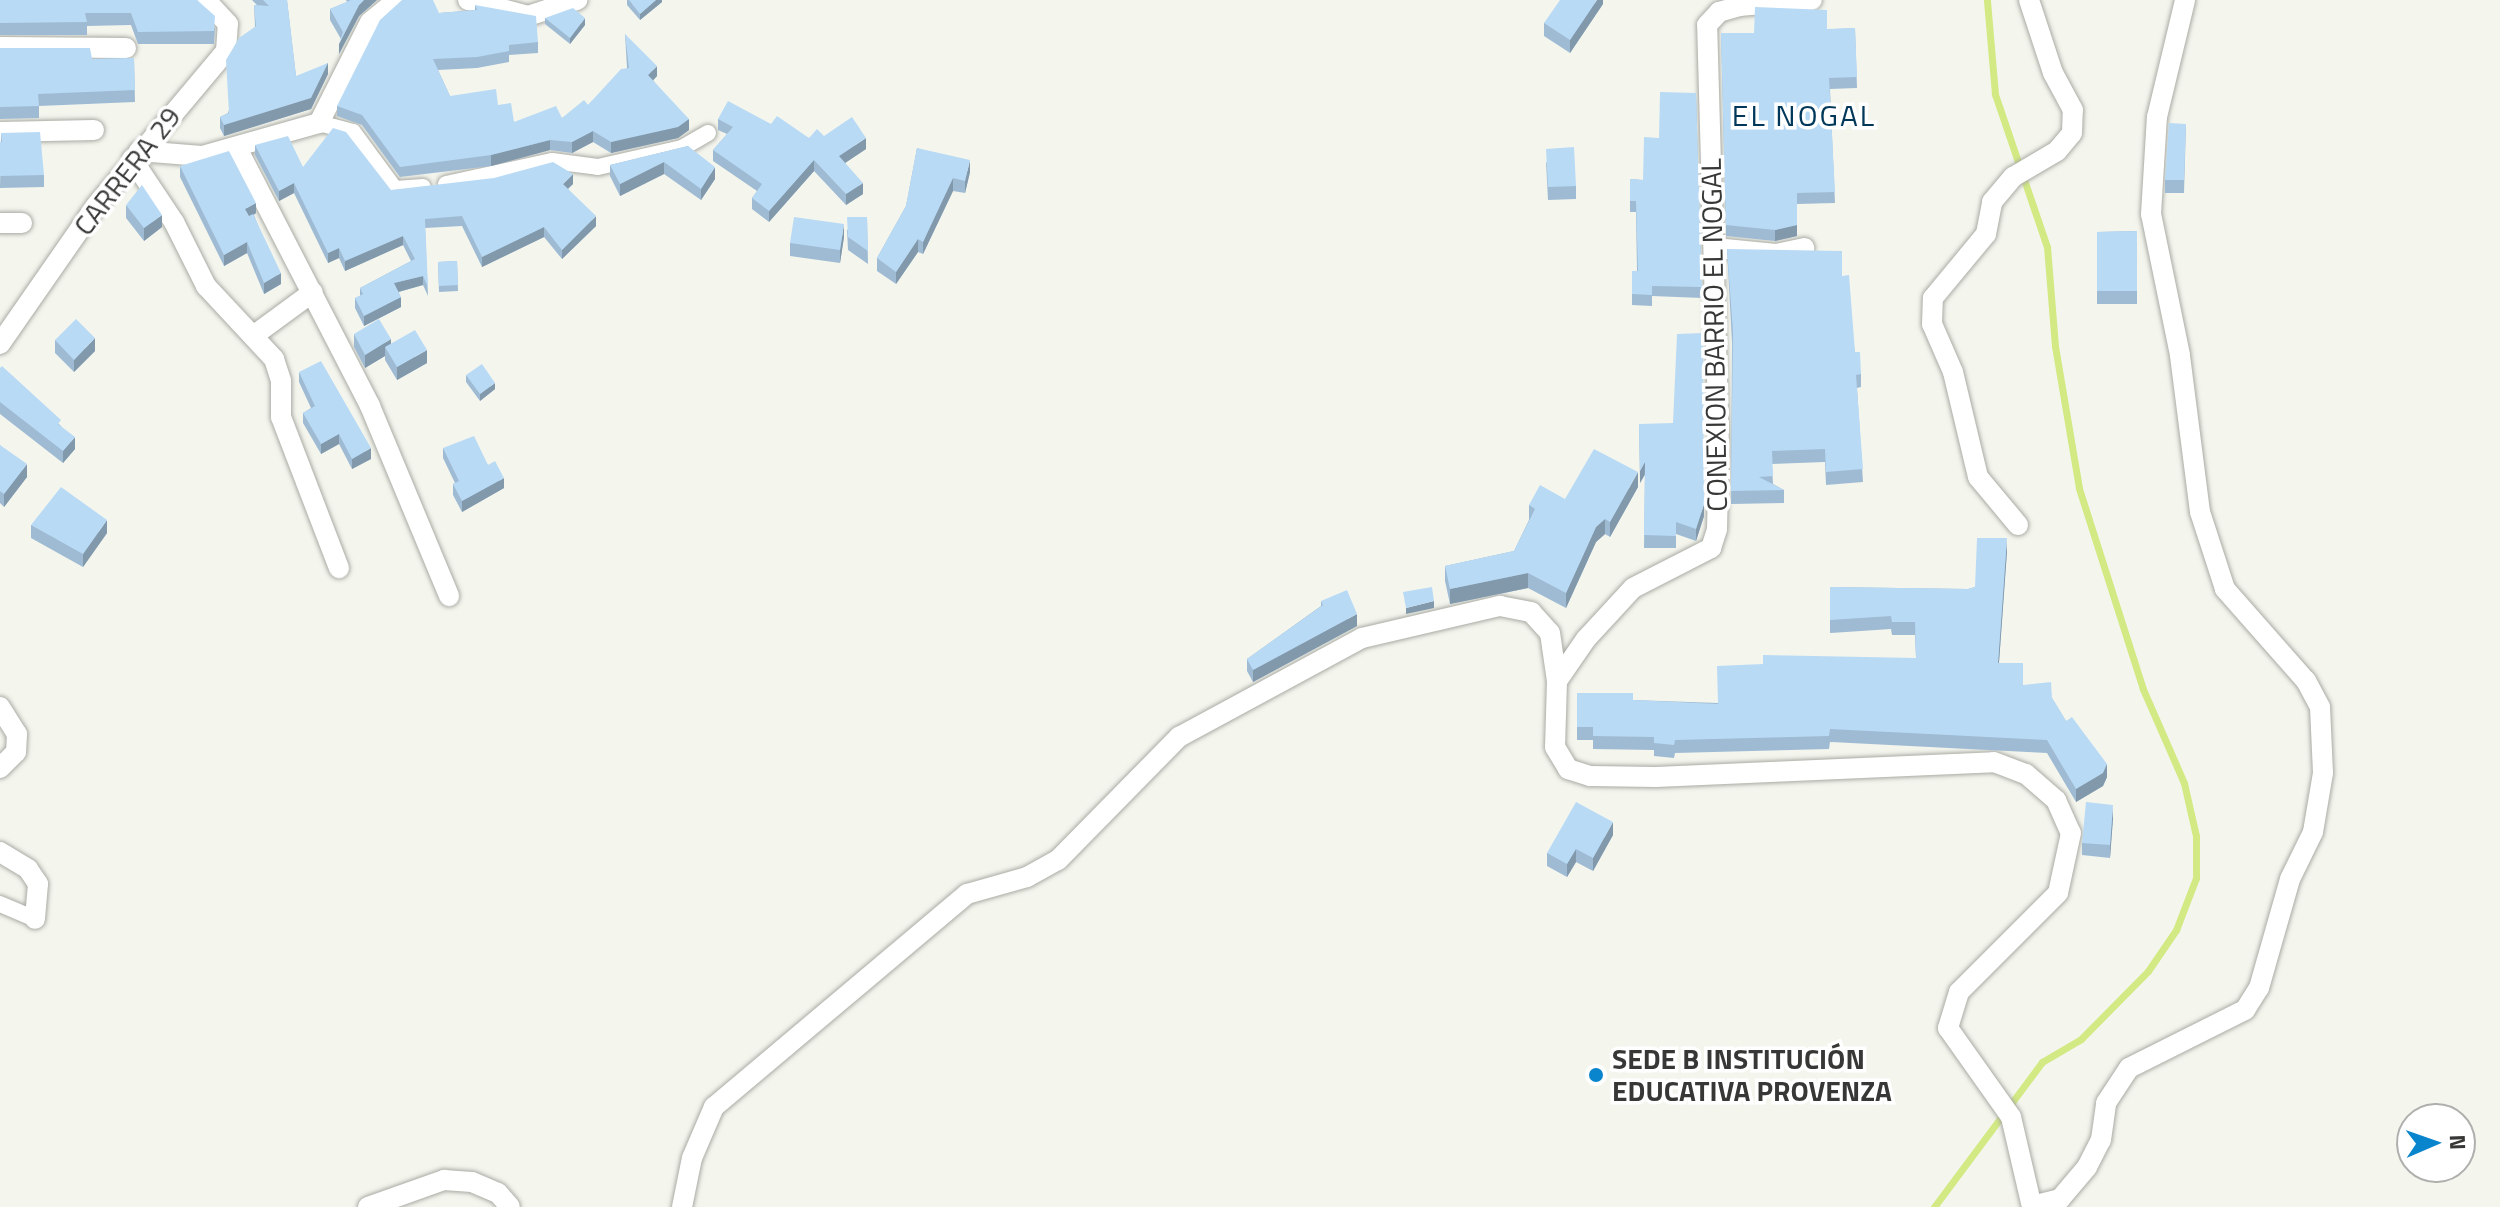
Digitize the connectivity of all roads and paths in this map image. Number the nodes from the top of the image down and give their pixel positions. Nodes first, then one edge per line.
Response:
1 (206, 0) edge
2 (397, 0) edge
3 (468, 0) edge
4 (577, 0) edge
5 (1812, 0) edge
6 (2029, 0) edge
7 (2185, 0) edge
8 (0, 47) edge
9 (126, 48) dead end
10 (319, 123) junction
11 (94, 130) dead end
12 (0, 132) edge
13 (708, 133) dead end
14 (237, 148) junction
15 (136, 155) junction
16 (0, 223) edge
17 (22, 223) dead end
18 (1715, 248) junction
19 (1804, 248) edge
20 (313, 292) junction
21 (253, 336) junction
22 (0, 344) edge
23 (2018, 525) dead end
24 (339, 568) dead end
25 (449, 596) dead end
26 (1557, 681) junction
27 (0, 707) edge
28 (0, 768) edge
29 (0, 852) edge
30 (0, 904) edge
31 (35, 919) joint
32 (2032, 1206) edge
33 (368, 1207) edge
34 (510, 1207) edge
35 (682, 1207) edge

1 - 15 street, CARRERA 29
2 - 10 street
3 - 4 street
5 - 18 street, CONEXION BARRIO EL NOGAL
6 - 23 street
7 - 32 street
8 - 9 street
10 - 13 street
10 - 14 street
11 - 12 street
14 - 15 street
14 - 20 street
15 - 21 street
15 - 22 street, CARRERA 29
16 - 17 street
18 - 19 street
18 - 26 street, CONEXION BARRIO EL NOGAL
20 - 21 street
20 - 25 street
21 - 24 street
26 - 32 street
26 - 35 street
27 - 28 street
29 - 31 street
30 - 31 street
33 - 34 street

